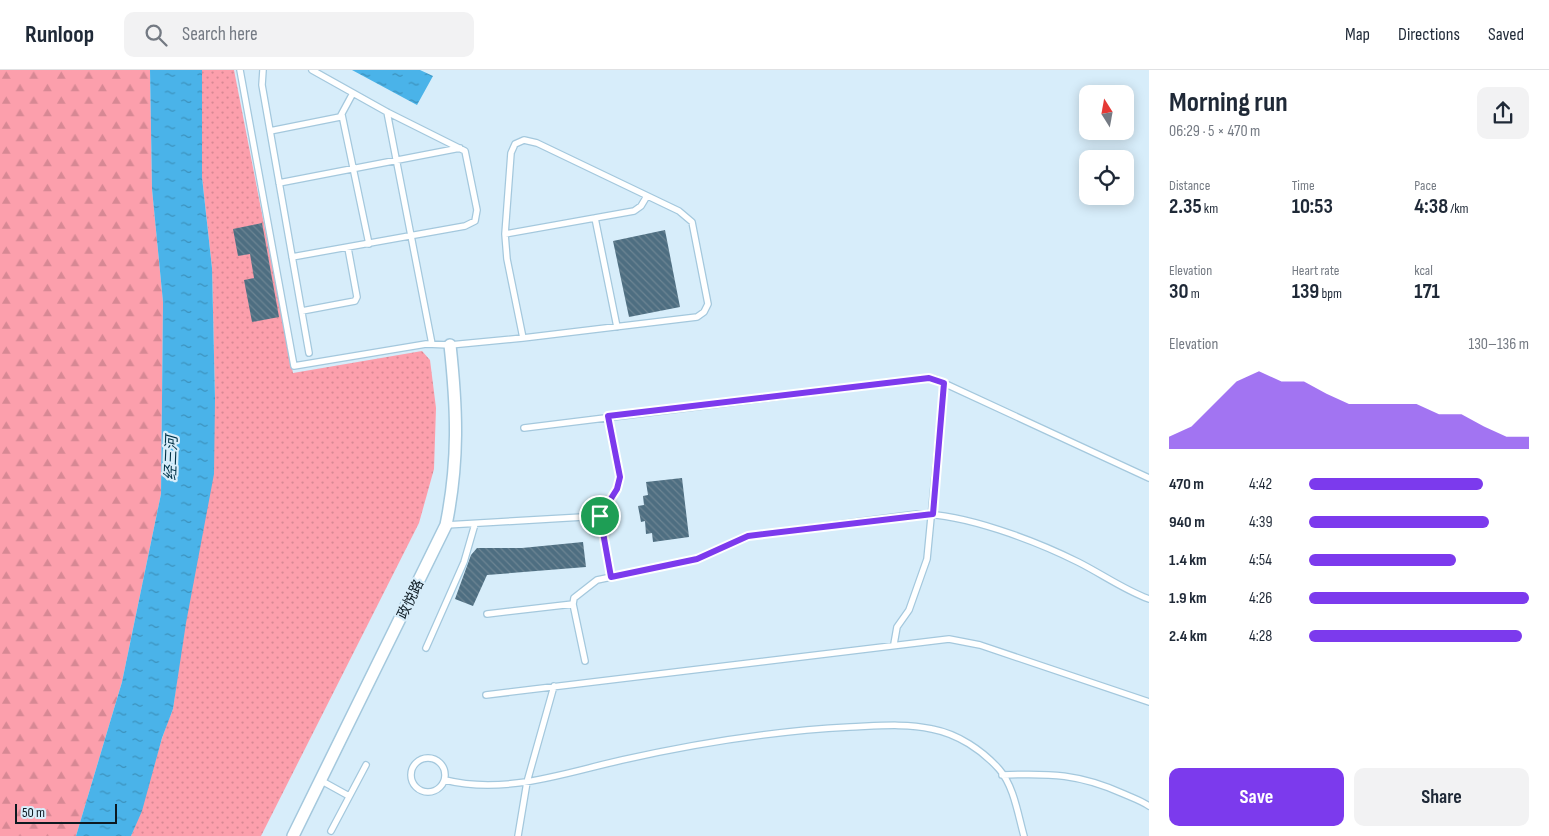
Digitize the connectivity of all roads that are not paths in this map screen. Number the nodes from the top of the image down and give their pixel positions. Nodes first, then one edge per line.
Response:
1 (240, 70) edge
2 (263, 70) edge
3 (312, 70) edge
4 (353, 93) junction
5 (388, 112) junction
6 (342, 115) junction
7 (270, 131) junction
8 (460, 148) junction
9 (396, 161) junction
10 (353, 169) junction
11 (279, 183) junction
12 (647, 196) junction
13 (595, 218) junction
14 (505, 234) junction
15 (410, 237) junction
16 (369, 244) junction
17 (348, 248) junction
18 (292, 257) junction
19 (302, 311) junction
20 (617, 326) junction
21 (523, 338) junction
22 (432, 344) junction
23 (450, 345) junction
24 (310, 353) dead end
25 (944, 383) junction
26 (608, 416) junction
27 (524, 428) dead end
28 (1149, 478) edge
29 (933, 514) junction
30 (600, 516) junction
31 (475, 524) junction
32 (446, 525) junction
33 (611, 577) junction
34 (1149, 599) edge
35 (573, 604) junction
36 (487, 614) dead end
37 (894, 644) junction
38 (426, 648) dead end
39 (585, 661) dead end
40 (554, 686) junction
41 (486, 694) dead end
42 (1149, 702) edge
43 (366, 765) dead end
44 (1002, 775) junction
45 (320, 780) junction
46 (445, 780) junction
47 (527, 782) junction
48 (349, 796) junction
49 (1149, 806) edge
50 (331, 831) dead end
51 (293, 836) edge
52 (518, 836) edge
53 (1024, 836) edge

1 - 22 lane
2 - 7 lane
3 - 4 lane
4 - 5 lane
4 - 6 lane
5 - 8 lane
5 - 9 lane
6 - 7 lane
6 - 10 lane
7 - 11 lane
8 - 9 lane
8 - 15 lane
9 - 10 lane
9 - 15 lane
10 - 11 lane
10 - 16 lane
11 - 18 lane
12 - 13 lane
12 - 14 lane
12 - 20 lane
13 - 14 lane
13 - 20 lane
14 - 21 lane
15 - 16 lane
15 - 22 lane
16 - 17 lane
17 - 18 lane
17 - 19 lane
18 - 19 lane
19 - 24 lane
20 - 21 lane
21 - 23 lane
22 - 23 lane
23 - 32 street, 政悦路
25 - 26 lane
25 - 28 lane
25 - 29 lane
26 - 27 lane
26 - 30 lane
29 - 33 lane
29 - 34 lane
29 - 37 lane
30 - 31 lane
30 - 33 lane
31 - 32 lane
31 - 38 lane
32 - 45 street, 政悦路
33 - 35 lane
35 - 36 lane
35 - 39 lane
37 - 40 lane
37 - 42 lane
40 - 41 lane
40 - 47 lane
43 - 48 lane
44 - 47 lane
44 - 49 lane
44 - 53 lane
45 - 48 lane
45 - 51 street, 政悦路
46 - 46 lane
46 - 47 lane
47 - 52 lane
48 - 50 lane

